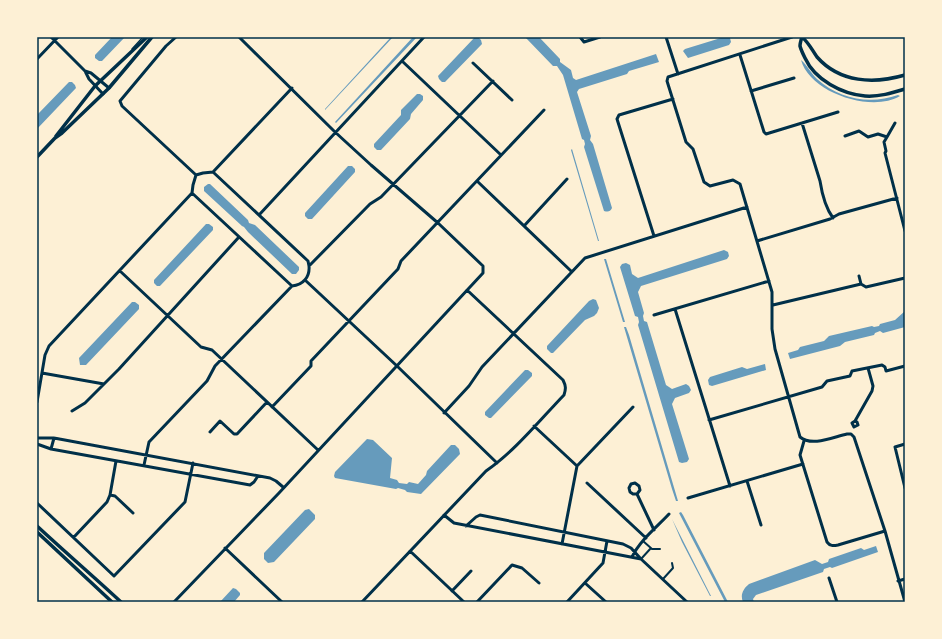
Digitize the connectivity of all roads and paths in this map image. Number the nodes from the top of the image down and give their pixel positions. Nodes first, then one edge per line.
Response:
1 (51, 37) edge
2 (58, 37) edge
3 (143, 37) edge
4 (147, 37) edge
5 (152, 37) edge
6 (176, 37) edge
7 (239, 37) edge
8 (424, 37) edge
9 (580, 37) edge
10 (600, 37) edge
11 (666, 37) edge
12 (792, 37) edge
13 (802, 37) edge
14 (54, 41) junction
15 (740, 55) junction
16 (128, 56) junction
17 (37, 59) edge
18 (402, 61) junction
19 (473, 63) dead end
20 (85, 71) junction
21 (678, 74) junction
22 (905, 75) edge
23 (794, 78) dead end
24 (101, 80) junction
25 (493, 81) junction
26 (95, 86) junction
27 (110, 88) junction
28 (292, 88) junction
29 (905, 89) edge
30 (751, 91) junction
31 (104, 94) junction
32 (672, 99) junction
33 (512, 100) dead end
34 (544, 110) dead end
35 (838, 112) dead end
36 (460, 116) junction
37 (802, 123) junction
38 (895, 123) dead end
39 (335, 132) junction
40 (845, 136) dead end
41 (887, 137) junction
42 (55, 138) junction
43 (501, 155) junction
44 (37, 157) edge
45 (213, 172) junction
46 (196, 175) junction
47 (568, 179) dead end
48 (477, 181) junction
49 (394, 184) junction
50 (192, 193) junction
51 (896, 198) junction
52 (747, 207) junction
53 (259, 215) junction
54 (833, 218) junction
55 (438, 223) junction
56 (524, 226) junction
57 (905, 230) edge
58 (654, 236) junction
59 (239, 237) junction
60 (758, 241) junction
61 (309, 266) junction
62 (120, 271) junction
63 (571, 271) junction
64 (859, 276) dead end
65 (905, 278) edge
66 (305, 280) junction
67 (769, 281) junction
68 (861, 284) junction
69 (292, 286) junction
70 (467, 290) junction
71 (773, 305) junction
72 (675, 309) junction
73 (167, 315) junction
74 (654, 315) dead end
75 (349, 321) junction
76 (513, 333) junction
77 (222, 359) junction
78 (397, 366) junction
79 (905, 366) edge
80 (868, 368) junction
81 (42, 373) junction
82 (104, 384) junction
83 (788, 396) junction
84 (37, 402) edge
85 (267, 402) junction
86 (272, 407) junction
87 (633, 407) dead end
88 (72, 410) dead end
89 (444, 413) junction
90 (709, 420) junction
91 (855, 421) dead end
92 (534, 426) junction
93 (210, 432) dead end
94 (37, 438) edge
95 (54, 438) junction
96 (804, 441) junction
97 (37, 444) edge
98 (905, 444) edge
99 (51, 449) junction
100 (318, 450) junction
101 (146, 454) junction
102 (116, 461) junction
103 (192, 463) junction
104 (497, 463) junction
105 (803, 464) junction
106 (144, 466) junction
107 (577, 466) junction
108 (190, 474) junction
109 (258, 476) junction
110 (747, 481) junction
111 (588, 483) dead end
112 (730, 486) junction
113 (284, 487) junction
114 (905, 488) edge
115 (637, 494) dead end
116 (110, 495) junction
117 (688, 498) dead end
118 (37, 503) edge
119 (133, 513) dead end
120 (669, 514) dead end
121 (444, 515) junction
122 (761, 525) dead end
123 (37, 526) edge
124 (466, 526) junction
125 (654, 530) junction
126 (884, 531) junction
127 (37, 532) edge
128 (564, 533) junction
129 (74, 537) junction
130 (645, 540) junction
131 (607, 541) junction
132 (562, 544) junction
133 (226, 548) junction
134 (651, 548) junction
135 (660, 549) dead end
136 (410, 551) junction
137 (635, 551) junction
138 (605, 552) junction
139 (632, 557) junction
140 (641, 559) junction
141 (672, 563) dead end
142 (471, 571) dead end
143 (829, 578) dead end
144 (662, 579) junction
145 (905, 579) edge
146 (898, 581) junction
147 (539, 583) dead end
148 (585, 583) junction
149 (452, 591) junction
150 (279, 598) junction
151 (459, 598) junction
152 (112, 602) edge
153 (121, 602) edge
154 (174, 602) edge
155 (275, 602) edge
156 (282, 602) edge
157 (362, 602) edge
158 (455, 602) edge
159 (464, 602) edge
160 (477, 602) edge
161 (567, 602) edge
162 (606, 602) edge
163 (687, 602) edge
164 (837, 602) edge
165 (905, 602) edge

1 - 14 street
2 - 14 street
3 - 16 lane
4 - 16 street
5 - 27 street
6 - 46 street
7 - 28 street
8 - 18 street
9 - 10 street
11 - 21 street
12 - 15 street
13 - 22 street
13 - 29 street
14 - 17 street
14 - 20 street
15 - 21 street
15 - 30 street
16 - 24 street
18 - 36 street
18 - 39 street
19 - 25 street
20 - 24 street
20 - 26 street
21 - 32 street
23 - 30 street
24 - 26 street
24 - 27 street
25 - 33 street
25 - 36 street
26 - 31 street
26 - 42 street
27 - 31 street
28 - 39 street
28 - 45 street
30 - 37 street
31 - 42 street
32 - 52 street
32 - 58 street
34 - 43 street
35 - 37 street
36 - 43 street
36 - 49 street
37 - 54 street
38 - 41 street
39 - 49 street
39 - 53 street
40 - 41 street
41 - 51 street
42 - 44 street
43 - 48 street
45 - 46 street
45 - 53 street
46 - 50 street
47 - 56 street
48 - 55 street
48 - 56 street
49 - 55 street
49 - 61 street
50 - 59 street
50 - 62 street
51 - 54 street
51 - 57 street
52 - 58 street
52 - 60 street
53 - 61 street
54 - 60 street
55 - 70 street
55 - 75 street
56 - 63 street
58 - 63 street
59 - 69 street
59 - 73 street
60 - 67 street
61 - 66 street
62 - 73 street
62 - 81 street
63 - 76 street
64 - 68 street
65 - 68 street
66 - 69 street
66 - 75 street
67 - 71 street
67 - 72 street
68 - 71 street
69 - 77 street
70 - 76 street
70 - 78 street
71 - 83 street
72 - 74 street
72 - 90 street
73 - 77 street
73 - 82 street
75 - 78 street
75 - 86 street
76 - 89 street
76 - 92 street
77 - 85 street
77 - 101 street
78 - 89 street
78 - 100 street
79 - 80 street
80 - 83 street
80 - 91 street
81 - 82 street
81 - 84 street
82 - 88 street
83 - 90 street
83 - 96 street
85 - 86 street
85 - 93 street
86 - 100 street
87 - 107 street
89 - 104 street
90 - 112 street
92 - 104 street
92 - 107 street
94 - 95 street
95 - 99 street
95 - 101 street
96 - 105 street
96 - 126 street
97 - 99 street
98 - 114 street
99 - 102 street
100 - 113 street
101 - 103 street
101 - 106 street
102 - 106 street
102 - 116 street
103 - 108 street
103 - 109 street
104 - 121 street
105 - 110 street
105 - 126 street
106 - 108 street
107 - 128 street
108 - 109 street
108 - 129 street
109 - 113 street
110 - 112 street
110 - 122 street
111 - 130 street
112 - 117 street
113 - 133 street
115 - 125 street
116 - 119 street
116 - 129 street
118 - 129 street
120 - 125 street
121 - 124 street
121 - 136 street
123 - 153 street
124 - 128 street
124 - 132 street
125 - 130 street
126 - 146 street
127 - 152 street
128 - 131 street
128 - 132 street
130 - 134 street
130 - 137 street
131 - 137 street
131 - 138 street
132 - 138 street
133 - 150 street
133 - 154 street
134 - 135 street
134 - 140 street
136 - 149 street
136 - 157 street
137 - 139 street
137 - 140 street
138 - 139 street
138 - 148 street
139 - 140 street
140 - 144 street
141 - 144 street
142 - 149 street
143 - 164 street
144 - 163 street
145 - 146 street
146 - 165 street
147 - 160 street
148 - 161 street
148 - 162 street
149 - 151 street
150 - 155 street
150 - 156 street
151 - 158 street
151 - 159 street

